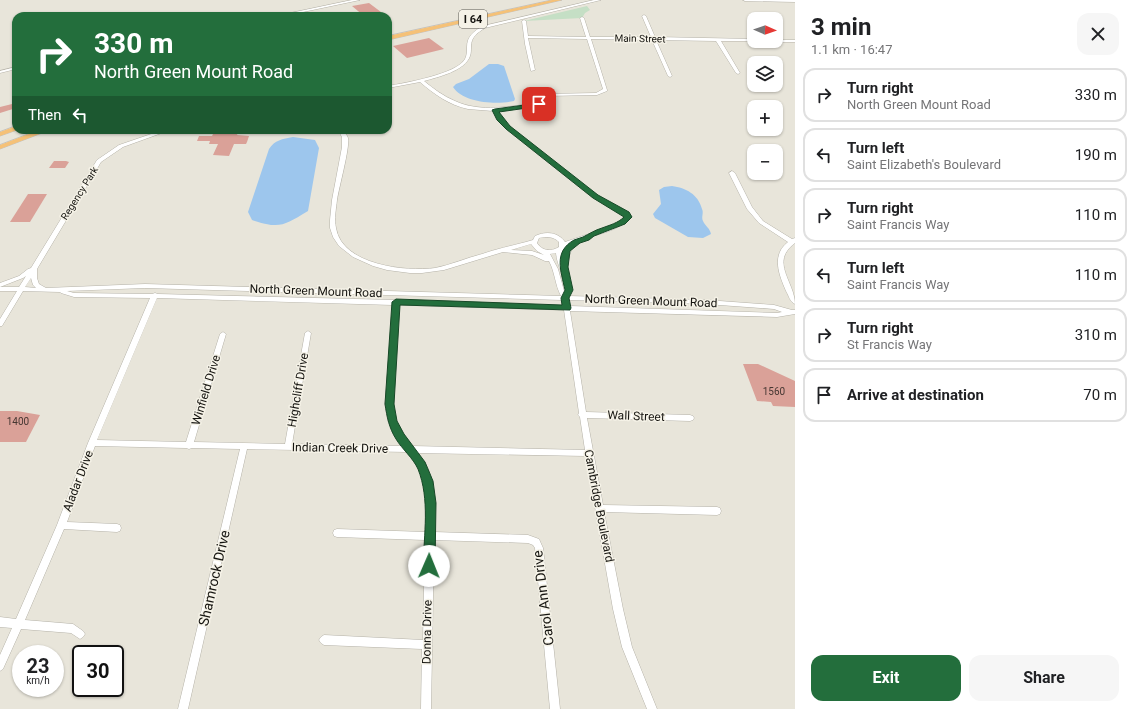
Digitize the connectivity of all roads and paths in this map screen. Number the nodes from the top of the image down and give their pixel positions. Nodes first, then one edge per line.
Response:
1 (358, 0) edge
2 (535, 0) edge
3 (559, 0) edge
4 (599, 0) edge
5 (745, 0) edge
6 (795, 1) edge
7 (298, 12) edge
8 (644, 16) dead end
9 (582, 18) dead end
10 (524, 21) dead end
11 (392, 31) edge
12 (392, 37) edge
13 (526, 37) junction
14 (588, 38) junction
15 (653, 39) junction
16 (718, 40) junction
17 (747, 40) edge
18 (783, 41) edge
19 (795, 41) edge
20 (12, 69) edge
21 (533, 70) dead end
22 (0, 72) edge
23 (738, 73) dead end
24 (670, 76) dead end
25 (420, 80) junction
26 (392, 87) edge
27 (495, 110) junction
28 (12, 126) edge
29 (0, 130) edge
30 (12, 130) edge
31 (0, 134) edge
32 (27, 134) edge
33 (35, 134) edge
34 (156, 134) edge
35 (342, 134) edge
36 (0, 144) edge
37 (0, 147) edge
38 (732, 173) dead end
39 (591, 234) junction
40 (583, 236) junction
41 (556, 237) junction
42 (534, 241) junction
43 (794, 241) edge
44 (561, 248) junction
45 (505, 250) junction
46 (541, 251) junction
47 (564, 267) junction
48 (34, 268) junction
49 (556, 268) junction
50 (0, 285) edge
51 (0, 289) edge
52 (20, 290) junction
53 (46, 290) junction
54 (57, 290) junction
55 (155, 295) junction
56 (565, 298) junction
57 (396, 302) junction
58 (795, 302) edge
59 (566, 308) junction
60 (792, 312) edge
61 (0, 324) edge
62 (308, 333) dead end
63 (223, 334) dead end
64 (582, 415) junction
65 (690, 418) dead end
66 (92, 442) junction
67 (189, 446) junction
68 (244, 446) junction
69 (288, 447) junction
70 (411, 450) junction
71 (588, 453) junction
72 (599, 508) junction
73 (717, 511) dead end
74 (61, 525) junction
75 (117, 528) dead end
76 (337, 533) dead end
77 (430, 535) junction
78 (0, 622) edge
79 (18, 623) junction
80 (80, 634) dead end
81 (324, 640) dead end
82 (427, 645) junction
83 (0, 666) edge
84 (183, 709) edge
85 (426, 709) edge
86 (555, 709) edge
87 (652, 709) edge

1 - 7 street
2 - 11 highway, I 64
3 - 12 highway, I 64
4 - 25 street
5 - 6 street
8 - 15 street
9 - 14 street
10 - 13 street
13 - 14 street, Main Street
13 - 21 street
14 - 15 street, Main Street
14 - 27 street
15 - 16 street, Main Street
15 - 24 street
16 - 17 street, Main Street
16 - 23 street
18 - 19 street
20 - 22 street
25 - 26 street
25 - 27 street
27 - 39 street
28 - 29 highway
30 - 31 highway
32 - 36 highway
33 - 37 highway
34 - 48 street, Regency Park
35 - 45 street
38 - 43 street
39 - 40 street
39 - 47 street
40 - 41 street
40 - 44 street
41 - 42 street
41 - 44 street
42 - 45 street
42 - 46 street
43 - 58 street
44 - 46 street
44 - 47 street
45 - 46 street
45 - 49 street
46 - 49 street
47 - 56 street
48 - 50 street
48 - 52 street, Regency Park
48 - 53 street
49 - 56 street
51 - 52 street, North Green Mount Road
52 - 53 street, North Green Mount Road
52 - 61 street, Regency Park
53 - 54 street, North Green Mount Road
54 - 55 street, North Green Mount Road
54 - 56 street, North Green Mount Road
55 - 57 street, North Green Mount Road
55 - 66 street, Aladar Drive
56 - 59 street, Cambridge Boulevard
56 - 60 street, North Green Mount Road
57 - 59 street, North Green Mount Road
57 - 70 street, Donna Drive
59 - 60 street, North Green Mount Road
59 - 64 street, Cambridge Boulevard
62 - 69 street, Highcliff Drive
63 - 67 street, Winfield Drive
64 - 65 street, Wall Street
64 - 71 street, Cambridge Boulevard
66 - 67 street, Indian Creek Drive
66 - 74 street, Aladar Drive
67 - 68 street, Indian Creek Drive
68 - 69 street, Indian Creek Drive
68 - 84 street, Shamrock Drive
69 - 70 street, Indian Creek Drive
70 - 71 street, Indian Creek Drive
70 - 77 street, Donna Drive
71 - 72 street, Cambridge Boulevard
72 - 73 street
72 - 87 street, Cambridge Boulevard
74 - 75 street
74 - 79 street, Aladar Drive
76 - 77 street, Carol Ann Drive
77 - 82 street, Donna Drive
77 - 86 street, Carol Ann Drive
78 - 79 street
79 - 80 street
79 - 83 street, Aladar Drive
81 - 82 street
82 - 85 street, Donna Drive

